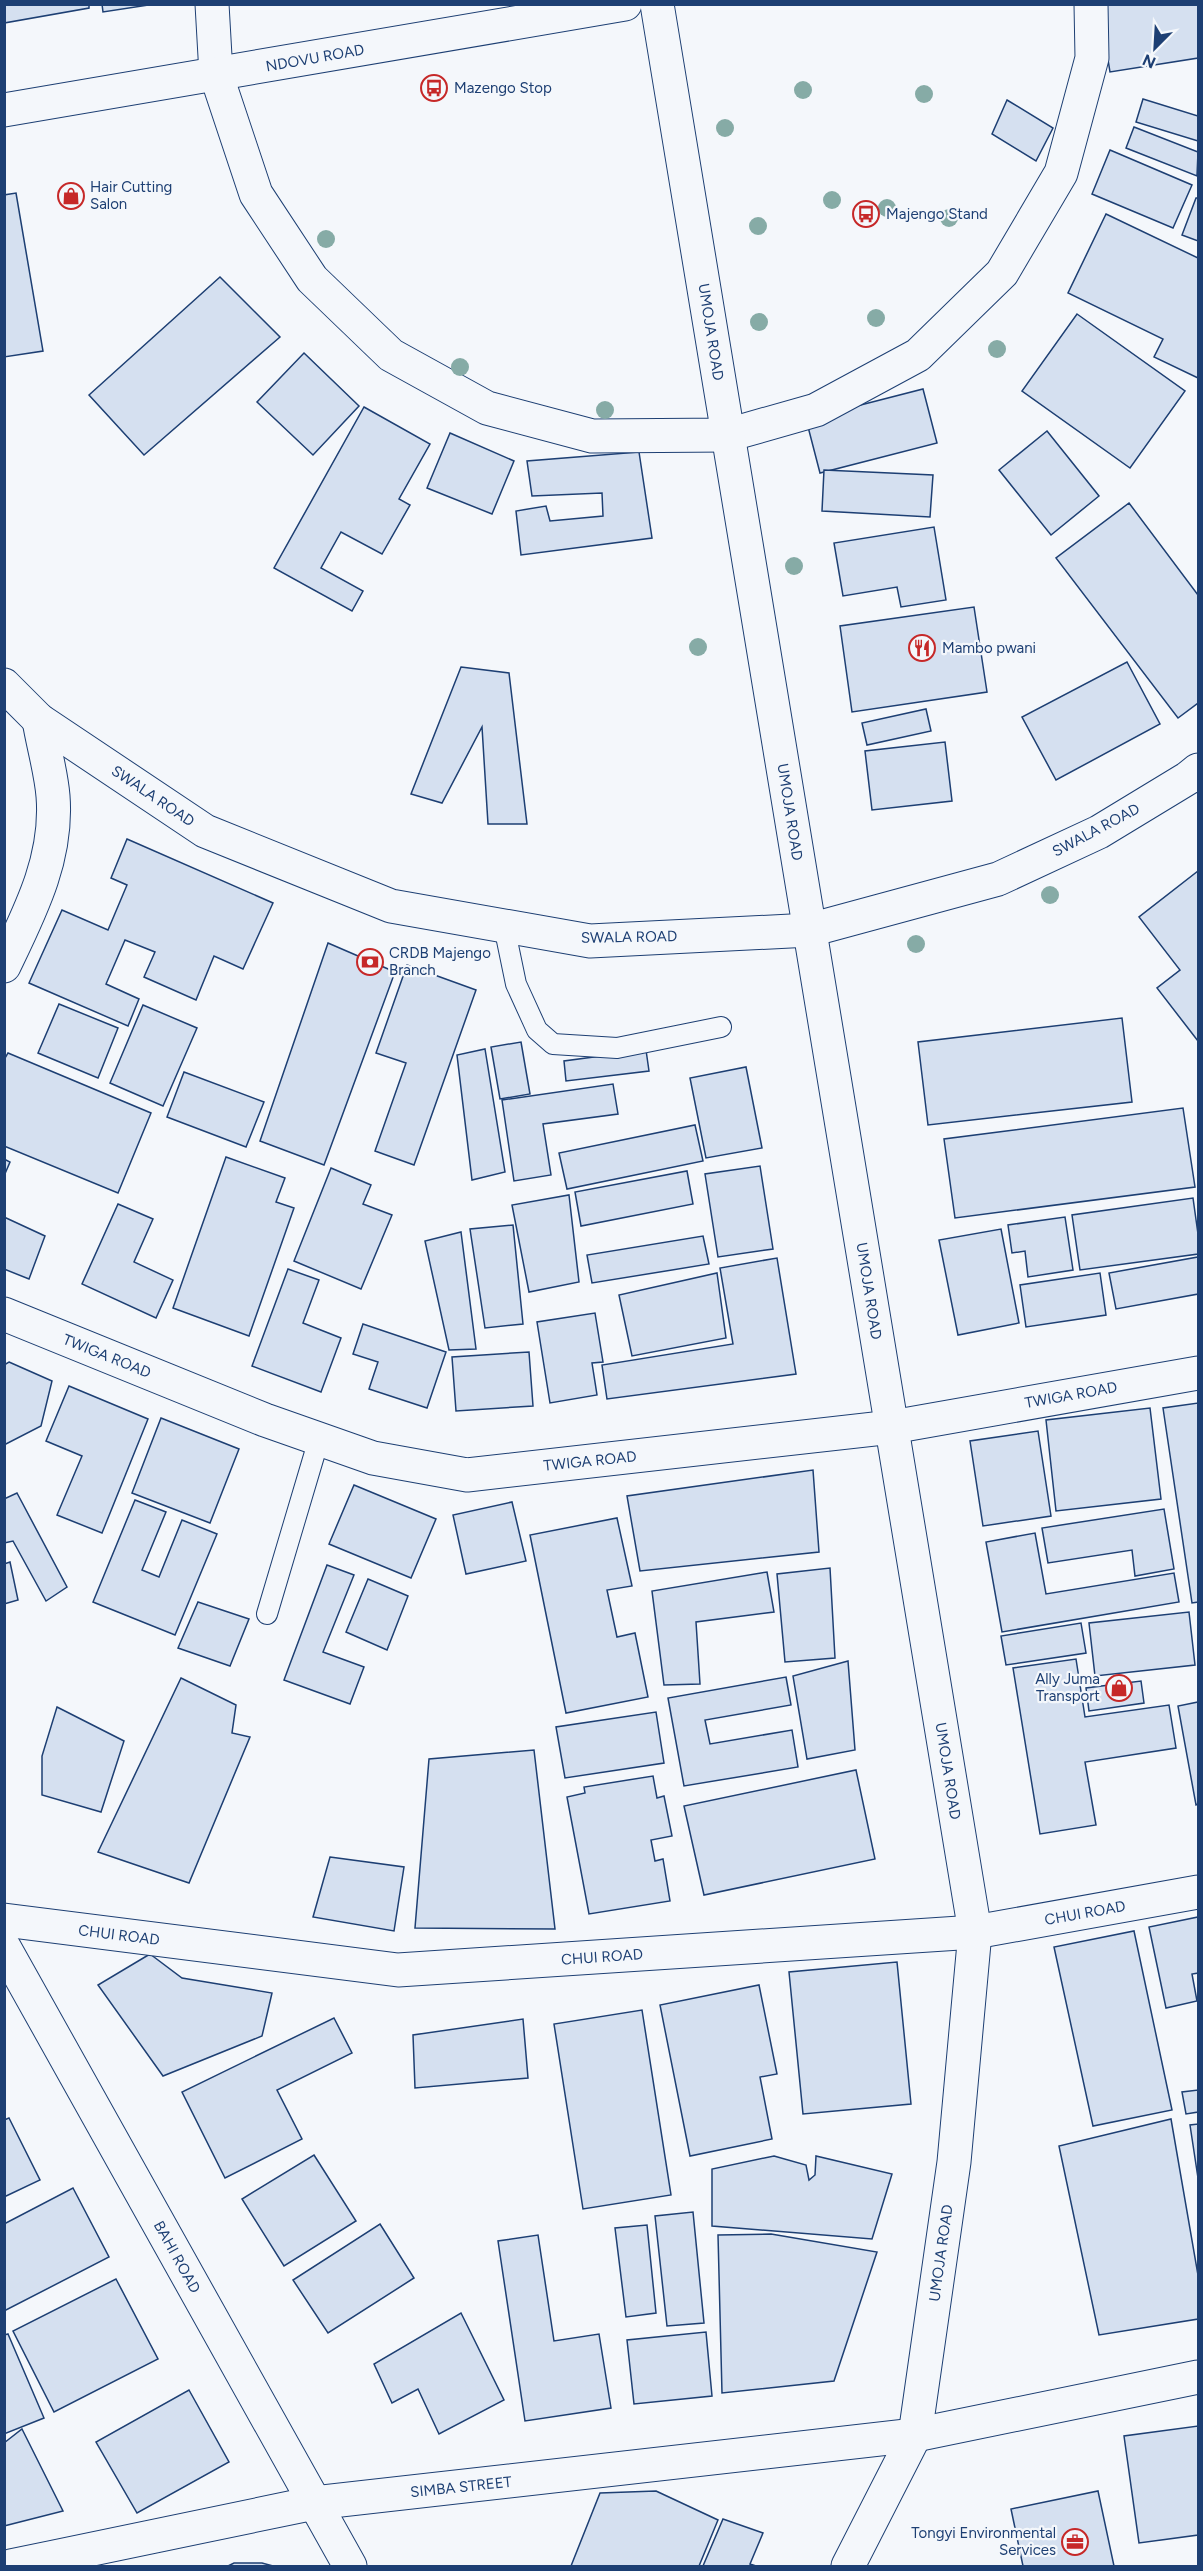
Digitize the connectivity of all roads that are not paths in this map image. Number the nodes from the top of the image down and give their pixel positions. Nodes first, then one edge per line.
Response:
1 (212, 4) edge
2 (625, 4) edge
3 (657, 4) edge
4 (1091, 4) edge
5 (216, 74) junction
6 (4, 110) edge
7 (728, 435) junction
8 (4, 685) edge
9 (39, 720) junction
10 (1198, 770) edge
11 (504, 926) junction
12 (810, 930) junction
13 (4, 966) edge
14 (721, 1027) dead end
15 (4, 1314) edge
16 (1198, 1373) edge
17 (891, 1427) junction
18 (319, 1439) junction
19 (267, 1614) dead end
20 (1198, 1892) edge
21 (4, 1920) edge
22 (975, 1932) junction
23 (4, 1947) edge
24 (1198, 2377) edge
25 (915, 2435) junction
26 (314, 2503) junction
27 (11, 2566) edge
28 (350, 2566) edge
29 (848, 2566) edge

1 - 5 street
2 - 5 street, NDOVU ROAD
3 - 7 street, UMOJA ROAD
4 - 7 street
5 - 6 street, NDOVU ROAD
5 - 7 street
7 - 12 street, UMOJA ROAD
8 - 9 street, SWALA ROAD
9 - 11 street, SWALA ROAD
9 - 13 street
10 - 12 street, SWALA ROAD
11 - 12 street, SWALA ROAD
11 - 14 lane
12 - 17 street, UMOJA ROAD
15 - 18 street, TWIGA ROAD
16 - 17 street, TWIGA ROAD
17 - 18 street, TWIGA ROAD
17 - 22 street, UMOJA ROAD
18 - 19 lane
20 - 22 street, CHUI ROAD
21 - 22 street, CHUI ROAD
22 - 25 street, UMOJA ROAD
23 - 26 street, BAHI ROAD
24 - 25 street, SIMBA STREET
25 - 26 street, SIMBA STREET
25 - 29 street, UMOJA ROAD
26 - 27 street, SIMBA STREET
26 - 28 street, BAHI ROAD

